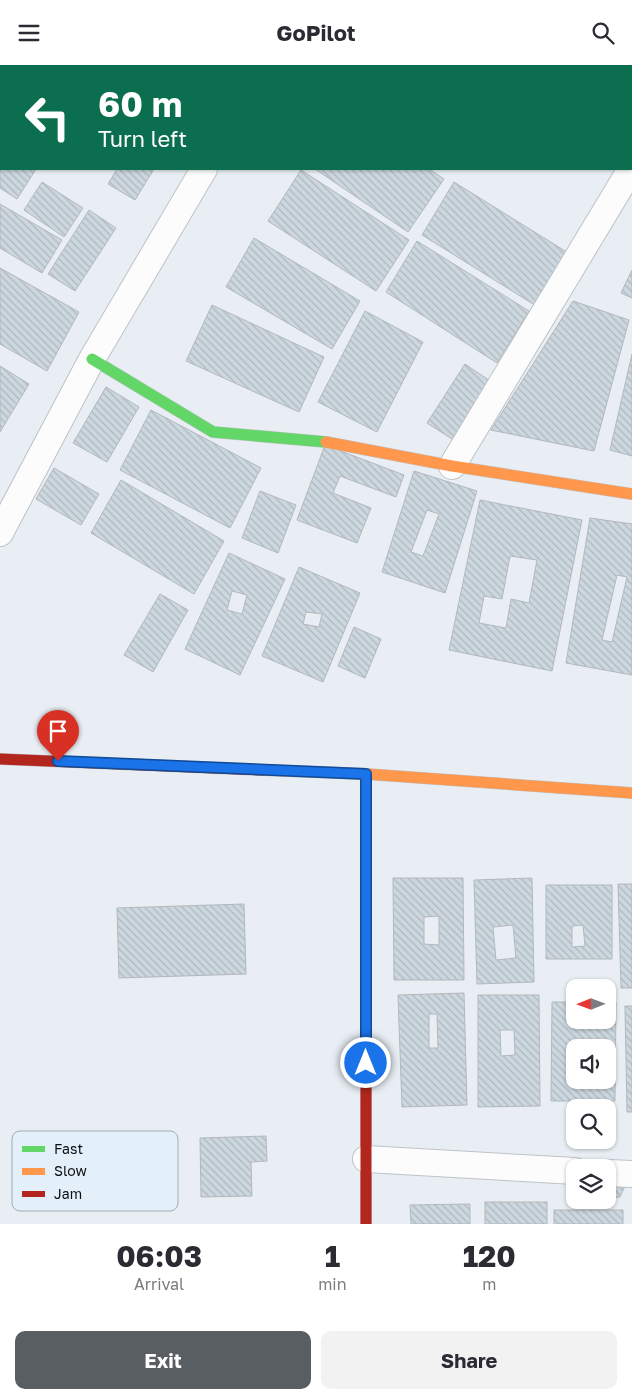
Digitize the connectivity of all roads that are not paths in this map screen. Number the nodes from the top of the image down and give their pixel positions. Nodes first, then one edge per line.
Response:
1 (203, 170) edge
2 (630, 170) edge
3 (92, 359) junction
4 (452, 466) junction
5 (632, 494) edge
6 (0, 533) edge
7 (0, 759) edge
8 (366, 774) junction
9 (632, 793) edge
10 (366, 1159) junction
11 (566, 1170) edge
12 (616, 1173) edge
13 (632, 1174) edge
14 (366, 1224) edge

1 - 3 street
2 - 4 street
3 - 4 main road
3 - 6 street
4 - 5 main road
7 - 8 main road
8 - 9 main road
8 - 10 main road
10 - 11 street
10 - 14 main road
12 - 13 street

